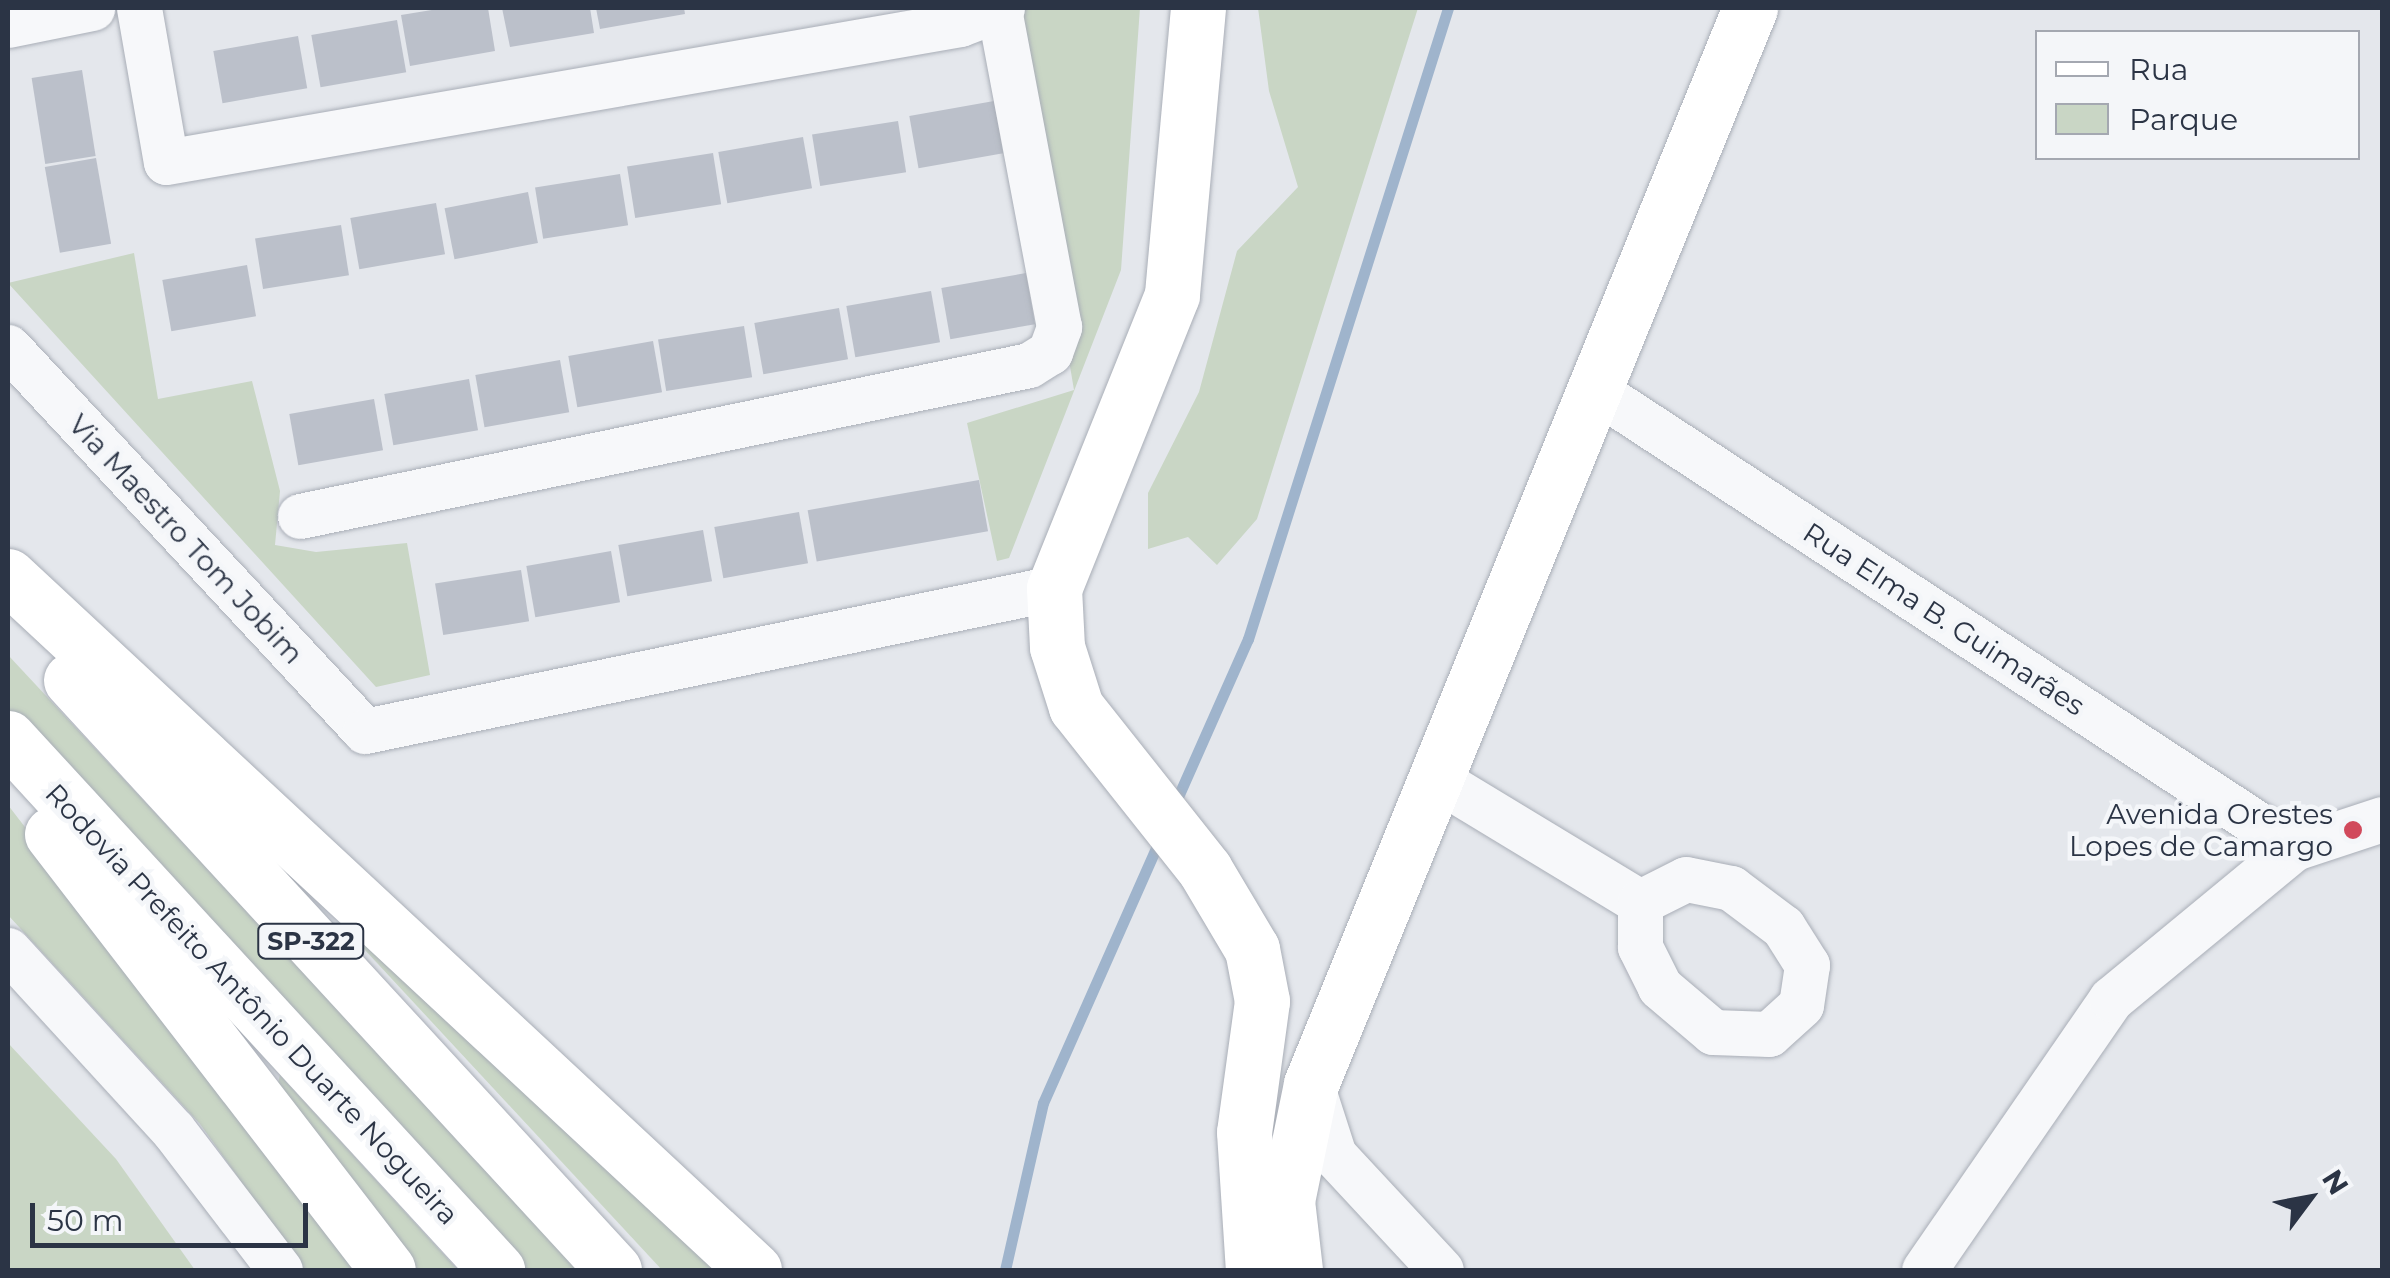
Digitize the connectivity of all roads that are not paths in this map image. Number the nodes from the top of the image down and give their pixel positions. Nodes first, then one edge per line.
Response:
1 (92, 8) edge
2 (140, 8) edge
3 (1198, 8) edge
4 (1750, 8) edge
5 (1001, 11) edge
6 (8, 25) edge
7 (8, 347) edge
8 (1595, 390) junction
9 (300, 516) dead end
10 (8, 576) edge
11 (1054, 588) junction
12 (8, 612) edge
13 (8, 738) edge
14 (8, 776) edge
15 (1440, 781) junction
16 (2382, 819) edge
17 (2294, 848) junction
18 (1640, 902) dead end
19 (8, 950) edge
20 (1311, 1084) junction
21 (280, 1270) edge
22 (388, 1270) edge
23 (497, 1270) edge
24 (614, 1270) edge
25 (754, 1270) edge
26 (1253, 1270) edge
27 (1295, 1270) edge
28 (1441, 1270) edge
29 (1924, 1270) edge

1 - 6 street
2 - 5 street
3 - 11 main road
4 - 8 main road
5 - 9 street
7 - 11 street, Via Maestro Tom Jobim
8 - 15 main road
8 - 17 street, Rua Elma B. Guimarães
10 - 25 main road
11 - 26 main road
12 - 24 main road, SP-322
13 - 23 main road, Rodovia Prefeito Antônio Duarte Nogueira / SP-322
14 - 22 main road
15 - 18 street
15 - 20 main road
16 - 17 street
17 - 29 street
19 - 21 street
20 - 27 main road
20 - 28 street

